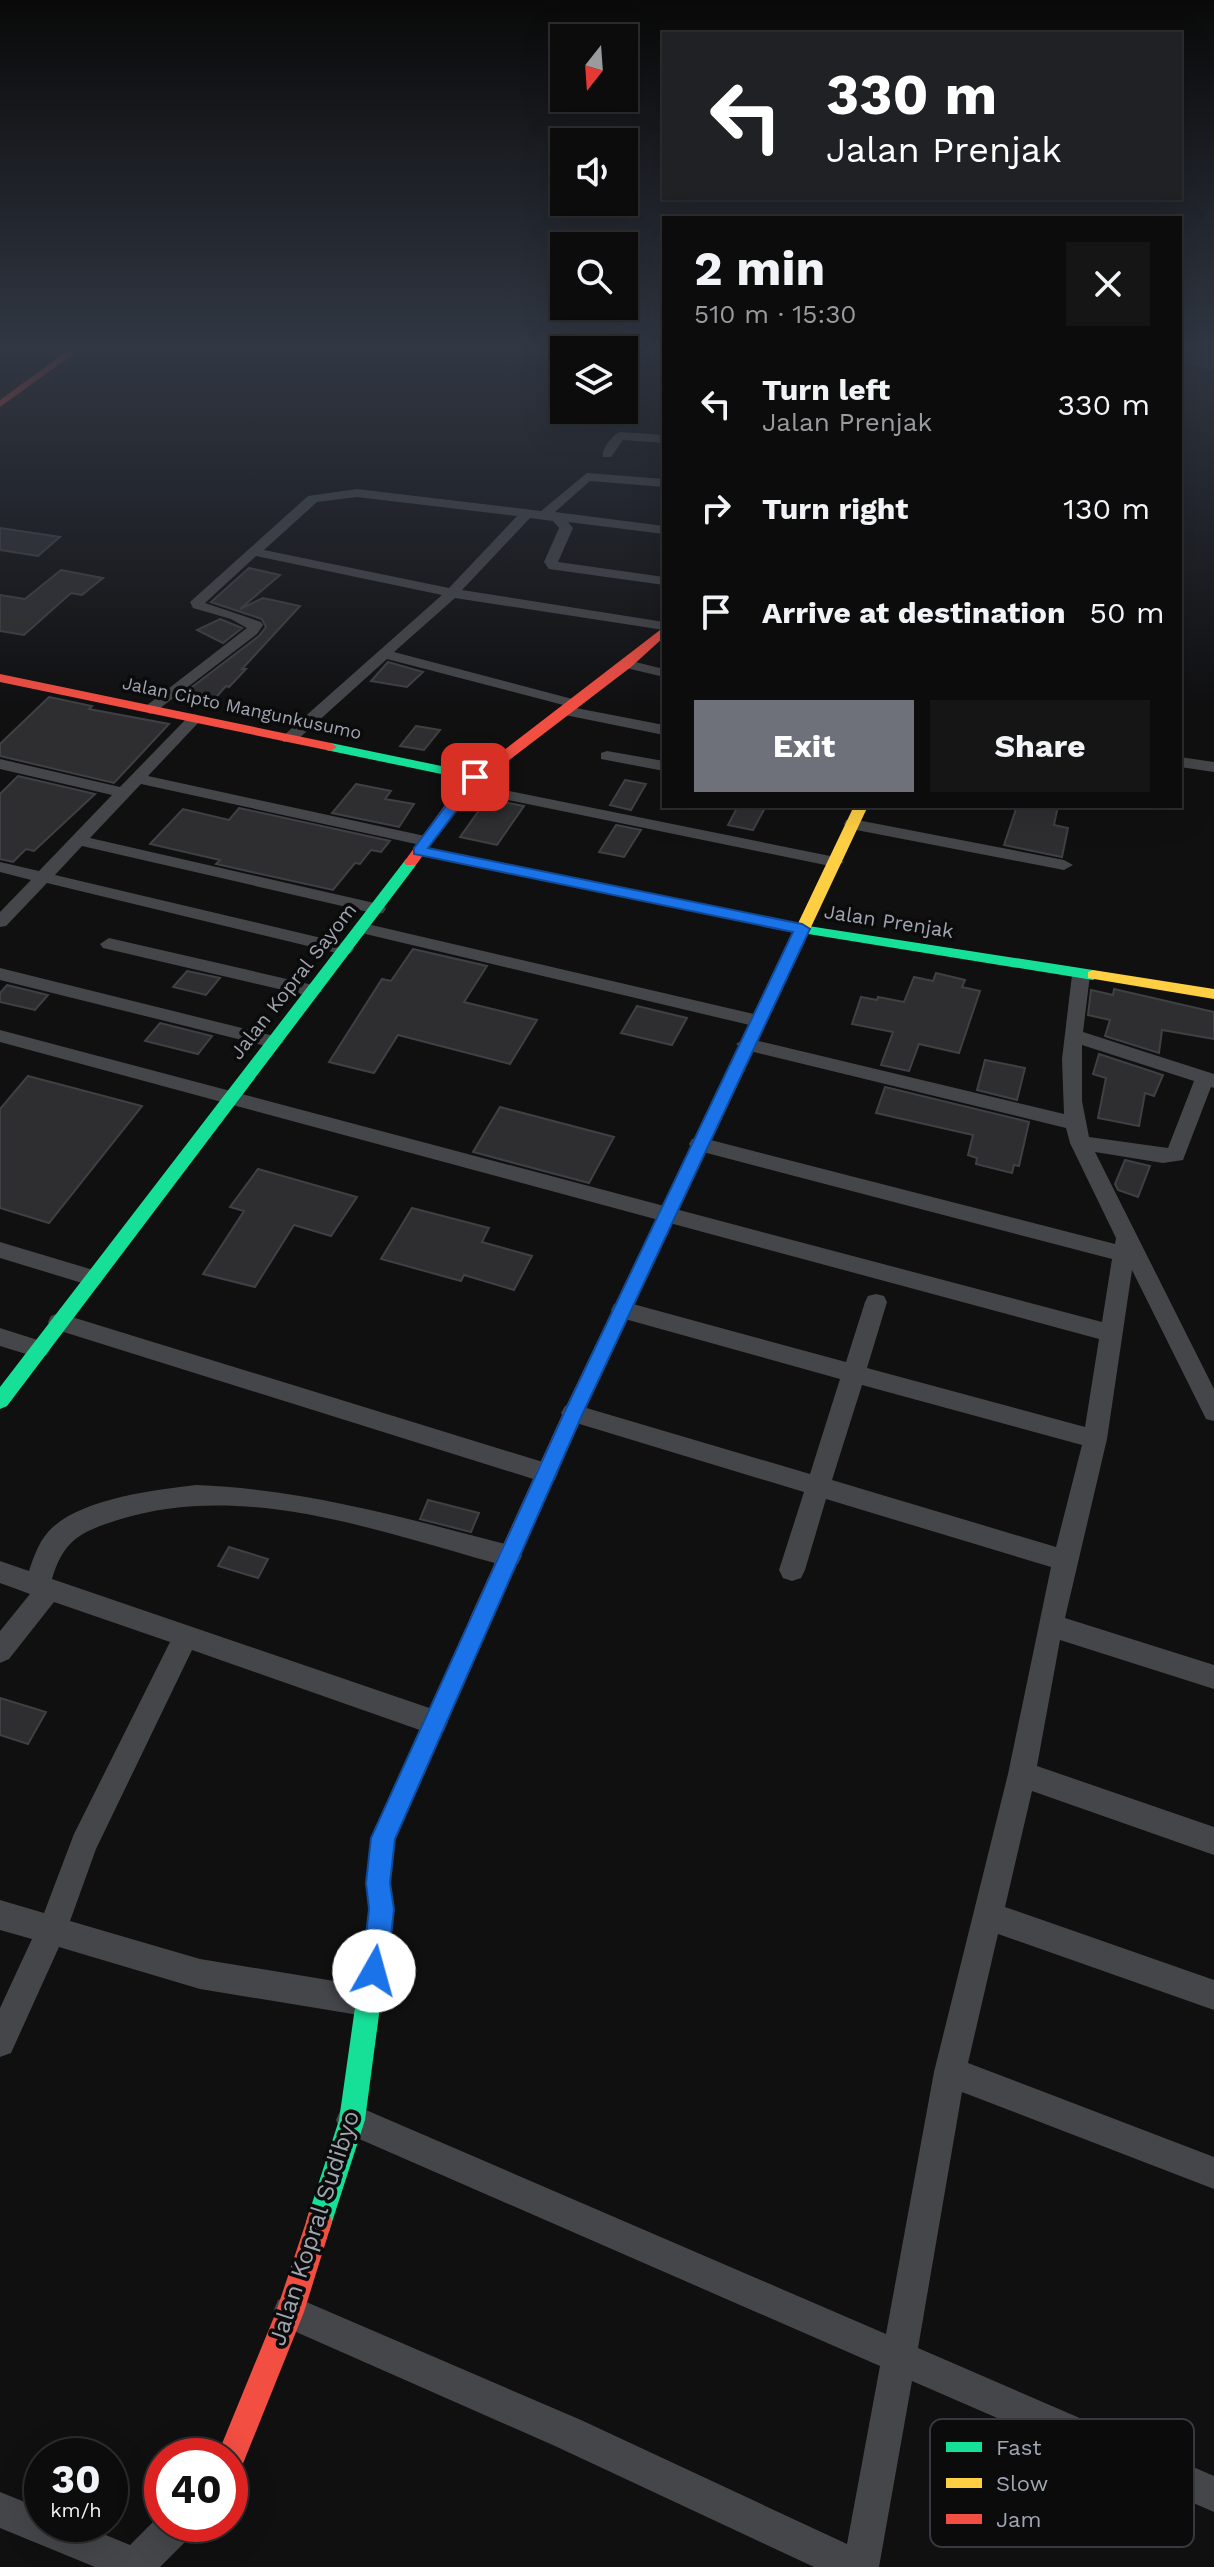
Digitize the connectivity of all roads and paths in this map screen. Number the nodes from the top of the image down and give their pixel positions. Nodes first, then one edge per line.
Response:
1 (662, 483) edge
2 (526, 514) junction
3 (550, 516) junction
4 (662, 530) edge
5 (255, 552) junction
6 (662, 581) edge
7 (452, 593) junction
8 (662, 629) edge
9 (662, 631) edge
10 (383, 654) junction
11 (627, 664) junction
12 (662, 673) edge
13 (0, 678) edge
14 (570, 708) junction
15 (150, 709) junction
16 (194, 719) junction
17 (662, 730) edge
18 (289, 739) junction
19 (607, 756) dead end
20 (1182, 762) edge
21 (0, 764) edge
22 (662, 766) edge
23 (1214, 767) edge
24 (138, 779) junction
25 (470, 782) junction
26 (125, 793) junction
27 (860, 808) edge
28 (852, 824) junction
29 (78, 840) junction
30 (422, 846) junction
31 (835, 862) junction
32 (1064, 865) dead end
33 (0, 867) edge
34 (43, 877) junction
35 (377, 909) junction
36 (1, 920) edge
37 (363, 928) junction
38 (802, 929) junction
39 (109, 944) dead end
40 (345, 949) junction
41 (0, 974) edge
42 (1081, 975) junction
43 (313, 991) junction
44 (1214, 994) edge
45 (758, 1021) junction
46 (1073, 1035) junction
47 (0, 1036) edge
48 (274, 1042) junction
49 (746, 1044) junction
50 (1210, 1079) edge
51 (232, 1096) junction
52 (1077, 1133) junction
53 (699, 1144) junction
54 (667, 1213) junction
55 (1125, 1247) junction
56 (0, 1250) edge
57 (92, 1278) junction
58 (876, 1302) dead end
59 (622, 1310) junction
60 (59, 1322) junction
61 (1111, 1333) junction
62 (0, 1337) edge
63 (39, 1349) junction
64 (855, 1375) junction
65 (0, 1401) edge
66 (1214, 1412) edge
67 (573, 1413) junction
68 (1095, 1439) junction
69 (546, 1473) junction
70 (821, 1485) junction
71 (509, 1556) junction
72 (1064, 1560) junction
73 (792, 1570) dead end
74 (0, 1572) edge
75 (44, 1587) junction
76 (1050, 1625) junction
77 (186, 1636) junction
78 (0, 1651) edge
79 (1214, 1677) edge
80 (434, 1722) junction
81 (1022, 1774) junction
82 (1214, 1841) edge
83 (0, 1915) edge
84 (986, 1915) junction
85 (52, 1930) junction
86 (1214, 1995) edge
87 (371, 2002) junction
88 (0, 2042) edge
89 (950, 2072) junction
90 (352, 2120) junction
91 (1214, 2173) edge
92 (290, 2312) junction
93 (898, 2356) junction
94 (1042, 2419) edge
95 (239, 2438) edge
96 (1194, 2485) edge
97 (1214, 2494) edge
98 (0, 2510) edge
99 (159, 2542) edge
100 (134, 2566) edge
101 (858, 2567) edge

1 - 3 street
2 - 3 street
2 - 5 street
2 - 7 street
3 - 4 street
3 - 6 street
5 - 7 street
5 - 15 street
7 - 8 street
7 - 10 street
9 - 11 main road, Jalan Kopral Sayom
10 - 14 street
10 - 18 street
11 - 12 street
11 - 14 main road, Jalan Kopral Sayom
13 - 15 main road, Jalan Cipto Mangunkusumo
14 - 17 street
14 - 25 main road, Jalan Kopral Sayom
15 - 16 main road, Jalan Cipto Mangunkusumo
16 - 18 main road, Jalan Cipto Mangunkusumo
16 - 24 street
18 - 25 main road, Jalan Cipto Mangunkusumo
19 - 22 street
20 - 23 street
21 - 26 street
24 - 26 street
24 - 30 street
25 - 30 main road, Jalan Kopral Sayom
25 - 31 street
26 - 29 street
27 - 28 main road, Jalan Kopral Sudibyo
28 - 31 main road, Jalan Kopral Sudibyo
28 - 32 street
29 - 34 street
29 - 35 street
30 - 35 main road, Jalan Kopral Sayom
30 - 38 main road, Jalan Prenjak
31 - 38 main road, Jalan Kopral Sudibyo
33 - 34 street
34 - 36 street
34 - 40 street
35 - 37 main road, Jalan Kopral Sayom
37 - 40 main road, Jalan Kopral Sayom
37 - 45 street
38 - 42 main road, Jalan Prenjak
38 - 45 main road, Jalan Kopral Sudibyo
39 - 43 street
40 - 43 main road, Jalan Kopral Sayom
41 - 48 street
42 - 44 main road, Jalan Prenjak
42 - 46 street
43 - 48 main road, Jalan Kopral Sayom
45 - 49 main road, Jalan Kopral Sudibyo
46 - 50 street
46 - 52 street
47 - 51 street
48 - 51 main road, Jalan Kopral Sayom
49 - 52 street
49 - 53 main road, Jalan Kopral Sudibyo
50 - 52 street
51 - 54 street
51 - 57 main road, Jalan Kopral Sayom
52 - 55 street
53 - 54 main road, Jalan Kopral Sudibyo
53 - 55 street
54 - 59 main road, Jalan Kopral Sudibyo
54 - 61 street
55 - 61 street
55 - 66 street
56 - 57 street
57 - 60 main road, Jalan Kopral Sayom
58 - 64 street
59 - 64 street
59 - 67 main road, Jalan Kopral Sudibyo
60 - 63 main road, Jalan Kopral Sayom
60 - 69 street
61 - 68 street
62 - 63 street
63 - 65 main road, Jalan Kopral Sayom
64 - 68 street
64 - 70 street
67 - 69 main road, Jalan Kopral Sudibyo
67 - 70 street
68 - 72 street
69 - 71 main road, Jalan Kopral Sudibyo
70 - 72 street
70 - 73 street
71 - 75 street
71 - 80 main road, Jalan Kopral Sudibyo
72 - 76 street
74 - 75 street
75 - 77 street
75 - 78 street
76 - 79 street
76 - 81 street
77 - 80 street
77 - 85 street
80 - 87 main road, Jalan Kopral Sudibyo
81 - 82 street
81 - 84 street
83 - 85 street
84 - 86 street
84 - 89 street
85 - 87 street
85 - 88 street
87 - 90 main road, Jalan Kopral Sudibyo
89 - 91 street
89 - 93 street
90 - 92 main road, Jalan Kopral Sudibyo
90 - 93 street
92 - 95 main road, Jalan Kopral Sudibyo
92 - 101 street
93 - 94 street
93 - 101 street
96 - 97 street
98 - 100 street
99 - 100 street

